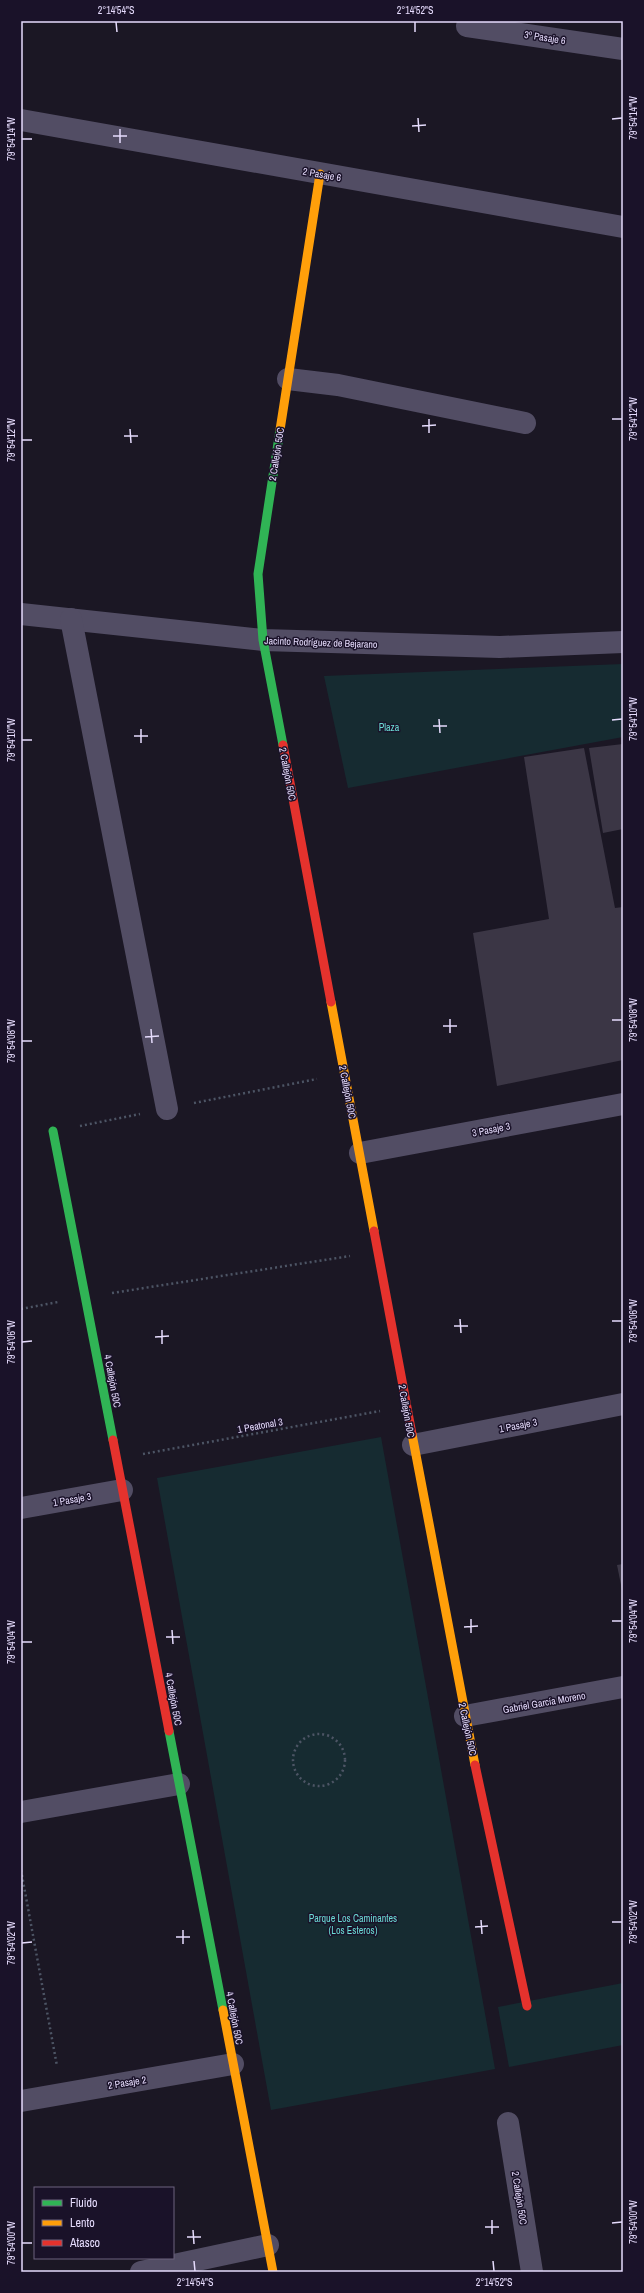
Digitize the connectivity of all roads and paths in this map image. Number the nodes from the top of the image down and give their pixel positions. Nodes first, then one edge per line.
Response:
1 (467, 26) dead end
2 (623, 49) edge
3 (21, 120) edge
4 (320, 174) junction
5 (623, 227) edge
6 (288, 379) junction
7 (525, 423) dead end
8 (21, 614) edge
9 (71, 619) junction
10 (263, 640) junction
11 (623, 642) edge
12 (623, 1104) edge
13 (167, 1108) dead end
14 (54, 1131) dead end
15 (360, 1153) junction
16 (378, 1252) junction
17 (86, 1298) junction
18 (21, 1309) edge
19 (623, 1404) edge
20 (406, 1406) junction
21 (414, 1445) junction
22 (117, 1459) junction
23 (122, 1490) junction
24 (21, 1508) edge
25 (623, 1688) edge
26 (465, 1716) junction
27 (295, 1767) joint
28 (179, 1784) junction
29 (21, 1812) edge
30 (21, 1870) edge
31 (527, 2006) dead end
32 (233, 2064) junction
33 (62, 2092) junction
34 (21, 2101) edge
35 (508, 2123) dead end
36 (268, 2245) junction
37 (141, 2272) edge
38 (273, 2272) edge
39 (532, 2272) edge

1 - 2 street, 3º Pasaje 6
3 - 4 street, 2 Pasaje 6
4 - 5 street, 2 Pasaje 6
4 - 6 street, 2 Callejón 50C
6 - 7 street
6 - 10 street, 2 Callejón 50C
8 - 9 street, Jacinto Rodríguez de Bejarano
9 - 10 street, Jacinto Rodríguez de Bejarano
9 - 13 street
10 - 11 street, Jacinto Rodríguez de Bejarano
10 - 15 street, 2 Callejón 50C
12 - 15 street, 3 Pasaje 3
14 - 17 street, 4 Callejón 50C
15 - 16 street, 2 Callejón 50C
16 - 17 path
16 - 20 street, 2 Callejón 50C
17 - 18 path
17 - 22 street, 4 Callejón 50C
19 - 21 street, 1 Pasaje 3
20 - 21 street, 2 Callejón 50C
20 - 22 path, 1 Peatonal 3
21 - 26 street, 2 Callejón 50C
22 - 23 street, 4 Callejón 50C
23 - 24 street, 1 Pasaje 3
23 - 28 street, 4 Callejón 50C
25 - 26 street, Gabriel García Moreno
26 - 31 street, 2 Callejón 50C
27 - 27 path
28 - 29 street
28 - 32 street, 4 Callejón 50C
30 - 33 path
32 - 33 street, 2 Pasaje 2
32 - 36 street, 4 Callejón 50C
33 - 34 street, 2 Pasaje 2
35 - 39 street, 2 Callejón 50C
36 - 37 street
36 - 38 street, 4 Callejón 50C

